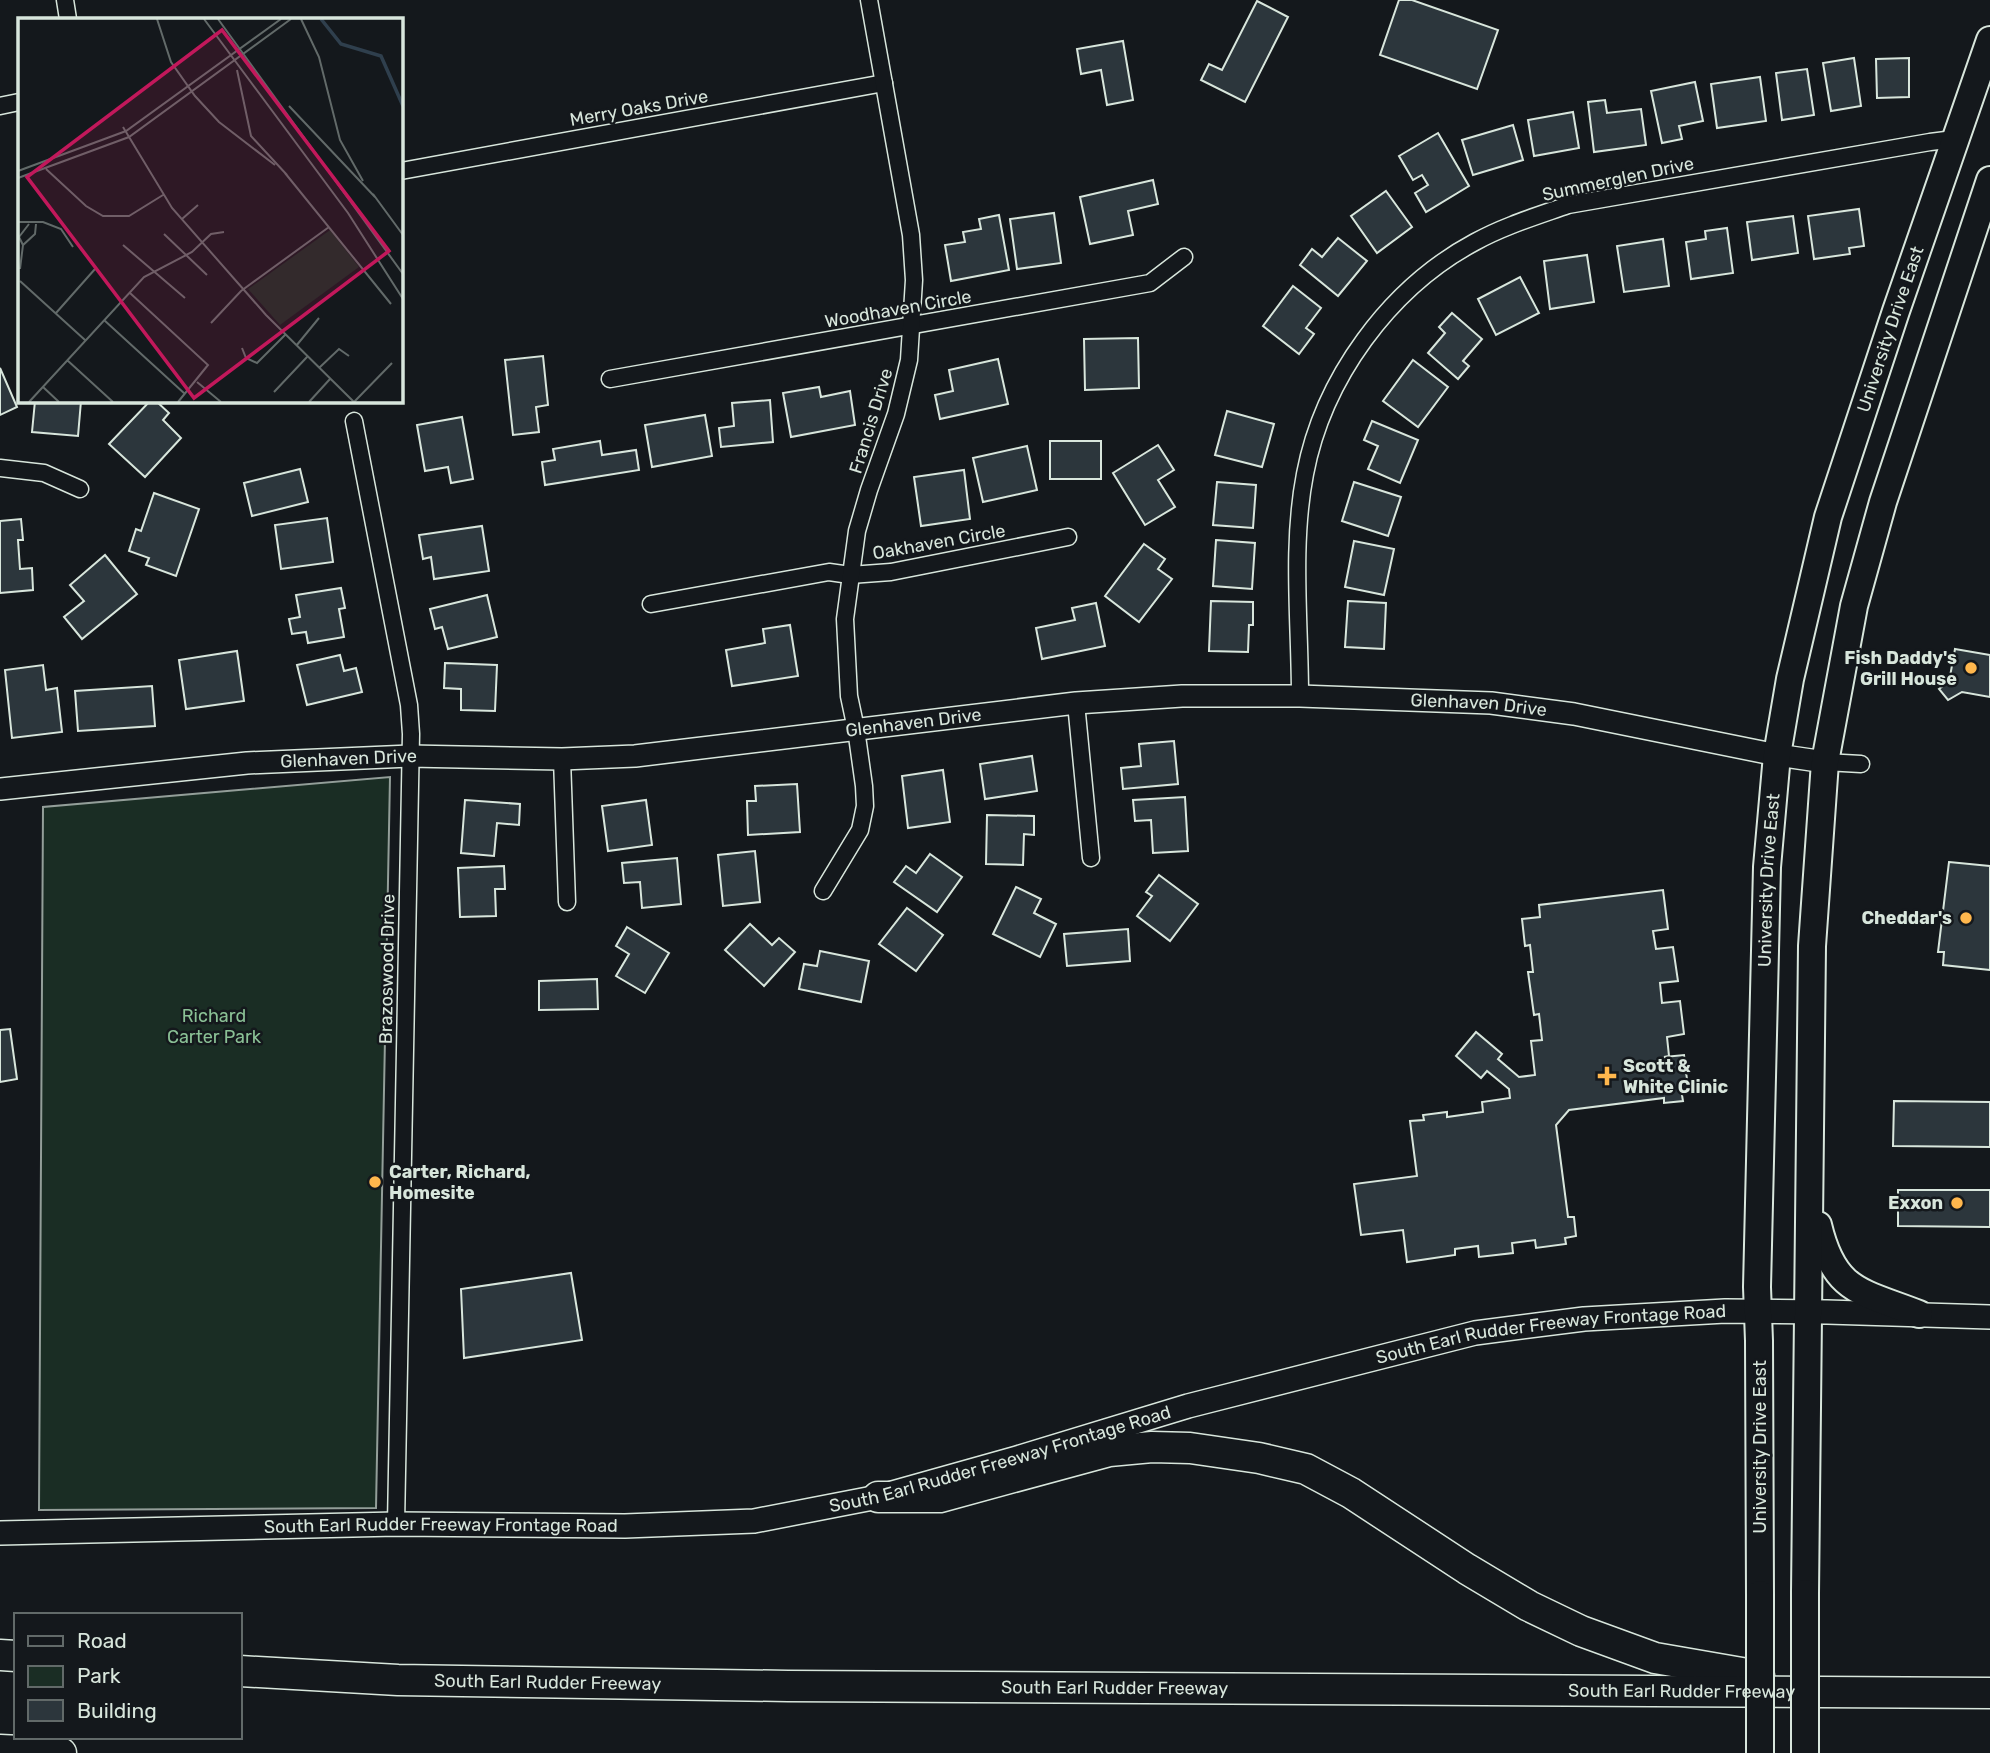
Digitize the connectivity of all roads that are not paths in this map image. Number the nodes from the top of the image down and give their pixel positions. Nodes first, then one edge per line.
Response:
1 (65, 0) edge
2 (869, 0) edge
3 (68, 18) edge
4 (1990, 40) edge
5 (884, 83) junction
6 (18, 102) edge
7 (0, 106) edge
8 (1954, 139) junction
9 (402, 171) edge
10 (1990, 180) edge
11 (1184, 257) dead end
12 (912, 327) junction
13 (610, 379) dead end
14 (354, 421) dead end
15 (0, 468) edge
16 (80, 489) dead end
17 (1068, 537) dead end
18 (850, 575) junction
19 (652, 604) dead end
20 (1300, 696) junction
21 (1076, 703) junction
22 (856, 729) junction
23 (1777, 755) junction
24 (410, 756) junction
25 (562, 759) junction
26 (1825, 762) junction
27 (1861, 764) dead end
28 (0, 789) edge
29 (1091, 858) dead end
30 (823, 891) dead end
31 (567, 902) dead end
32 (1808, 1183) junction
33 (1758, 1311) junction
34 (1808, 1311) junction
35 (1919, 1314) junction
36 (1990, 1317) edge
37 (878, 1497) junction
38 (396, 1524) junction
39 (0, 1533) edge
40 (242, 1671) edge
41 (1846, 1692) junction
42 (1990, 1693) edge
43 (0, 1749) edge
44 (61, 1753) edge
45 (1760, 1753) edge
46 (1805, 1753) edge

1 - 3 street
2 - 5 street, Francis Drive
4 - 8 main road, University Drive East
5 - 9 street, Merry Oaks Drive
5 - 12 street, Francis Drive
6 - 7 street
8 - 20 street, Summerglen Drive
8 - 23 main road, University Drive East
10 - 26 main road
11 - 12 street, Woodhaven Circle
12 - 13 street, Woodhaven Circle
12 - 18 street, Francis Drive
14 - 24 street, Brazoswood Drive
15 - 16 street
17 - 18 street, Oakhaven Circle
18 - 19 street, Oakhaven Circle
18 - 22 street, Francis Drive
20 - 21 street, Glenhaven Drive
20 - 23 street, Glenhaven Drive
21 - 22 street, Glenhaven Drive
21 - 29 street
22 - 25 street, Glenhaven Drive
22 - 30 street, Francis Drive
23 - 26 street, Glenhaven Drive
23 - 33 main road, University Drive East
24 - 25 street, Glenhaven Drive
24 - 28 street, Glenhaven Drive
24 - 38 street, Brazoswood Drive
25 - 31 street
26 - 27 street
26 - 32 main road
32 - 34 main road
32 - 35 main road
33 - 34 main road, South Earl Rudder Freeway Frontage Road
33 - 37 main road, South Earl Rudder Freeway Frontage Road
33 - 45 main road, University Drive East, bridge
34 - 35 main road, South Earl Rudder Freeway Frontage Road
34 - 46 main road, bridge
35 - 36 main road, South Earl Rudder Freeway Frontage Road
37 - 38 main road, South Earl Rudder Freeway Frontage Road
37 - 41 highway
38 - 39 main road, South Earl Rudder Freeway Frontage Road
40 - 41 highway, South Earl Rudder Freeway
41 - 42 highway, South Earl Rudder Freeway
43 - 44 highway

